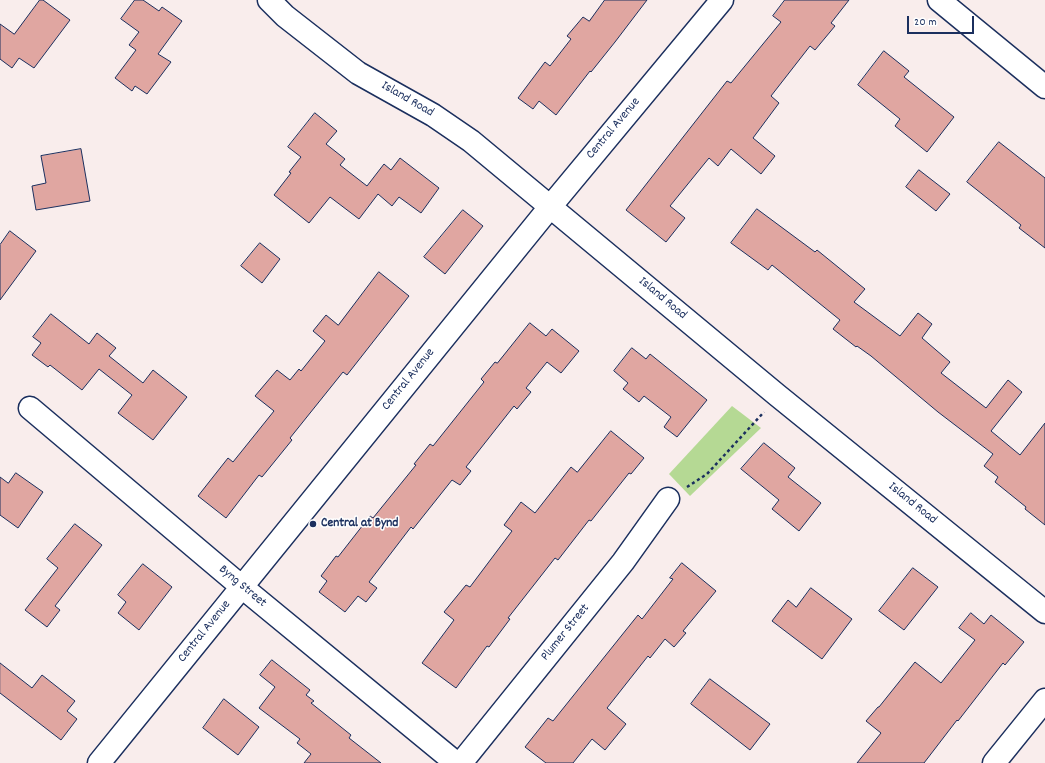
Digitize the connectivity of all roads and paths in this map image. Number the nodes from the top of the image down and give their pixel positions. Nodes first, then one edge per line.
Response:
1 (269, 0) edge
2 (722, 0) edge
3 (939, 0) edge
4 (1045, 87) edge
5 (550, 207) junction
6 (778, 395) junction
7 (30, 408) dead end
8 (676, 494) joint
9 (242, 587) junction
10 (1045, 612) edge
11 (1045, 700) edge
12 (99, 763) edge
13 (456, 763) edge
14 (461, 763) edge
15 (994, 763) edge

1 - 5 street, Island Road
2 - 5 street, Central Avenue
3 - 4 street
5 - 6 street, Island Road
5 - 9 street, Central Avenue
6 - 8 path
6 - 10 street, Island Road
7 - 9 street, Byng Street
8 - 14 street, Plumer Street
9 - 12 street, Central Avenue
9 - 13 street, Byng Street
11 - 15 street

